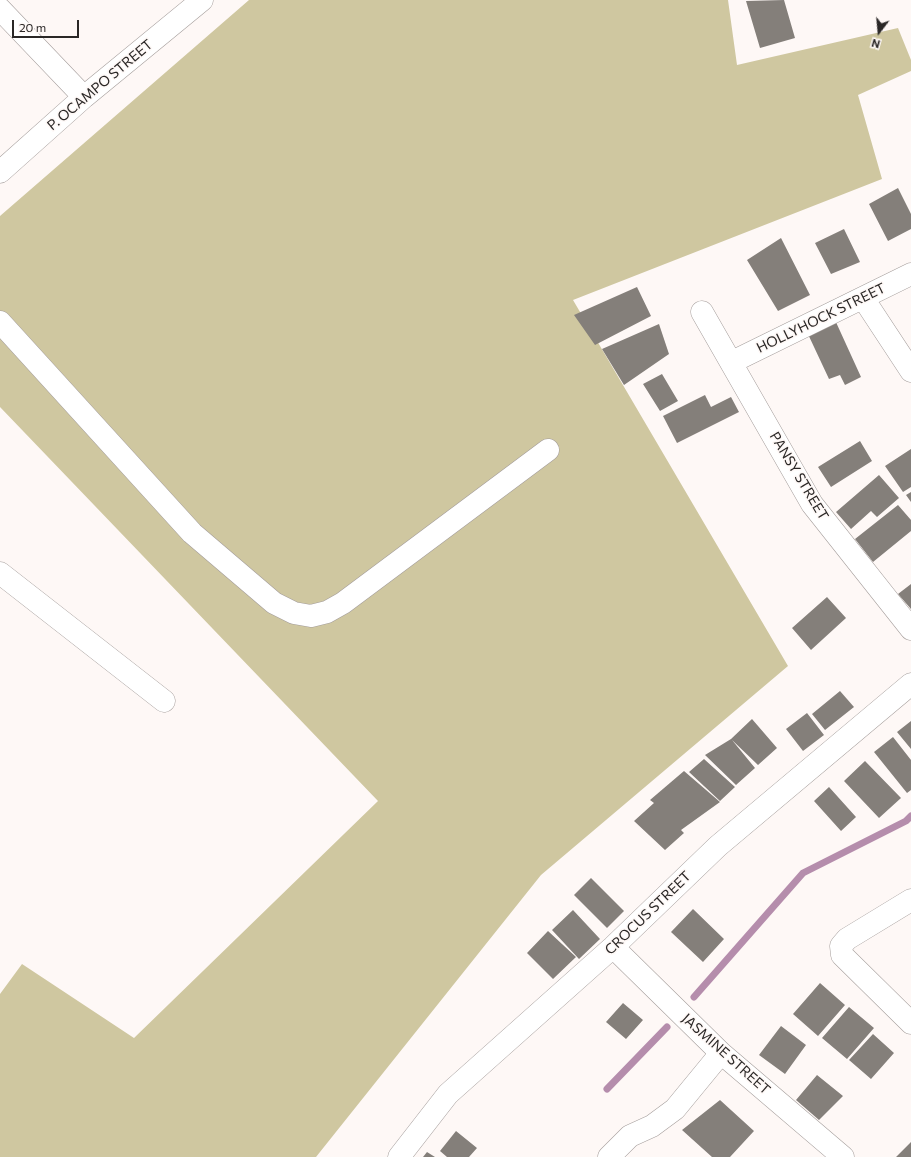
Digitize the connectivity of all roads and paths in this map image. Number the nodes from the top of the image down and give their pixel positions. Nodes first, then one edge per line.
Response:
1 (202, 0) edge
2 (0, 9) edge
3 (84, 97) junction
4 (2, 167) edge
5 (911, 274) edge
6 (863, 298) junction
7 (702, 312) dead end
8 (0, 322) edge
9 (732, 362) junction
10 (911, 371) edge
11 (548, 450) dead end
12 (0, 573) edge
13 (911, 629) edge
14 (911, 684) edge
15 (164, 701) dead end
16 (911, 900) edge
17 (614, 947) junction
18 (911, 1023) edge
19 (721, 1053) junction
20 (835, 1155) edge
21 (399, 1157) edge
22 (609, 1157) edge

1 - 3 street, P. OCAMPO STREET
2 - 3 street
3 - 4 street, P. OCAMPO STREET
5 - 6 street, HOLLYHOCK STREET
6 - 9 street, HOLLYHOCK STREET
6 - 10 street
7 - 9 street, PANSY STREET
8 - 11 street
9 - 13 street, PANSY STREET
12 - 15 street
14 - 17 street, CROCUS STREET
16 - 18 street
17 - 19 street, JASMINE STREET
17 - 21 street, CROCUS STREET
19 - 20 street, JASMINE STREET
19 - 22 street

